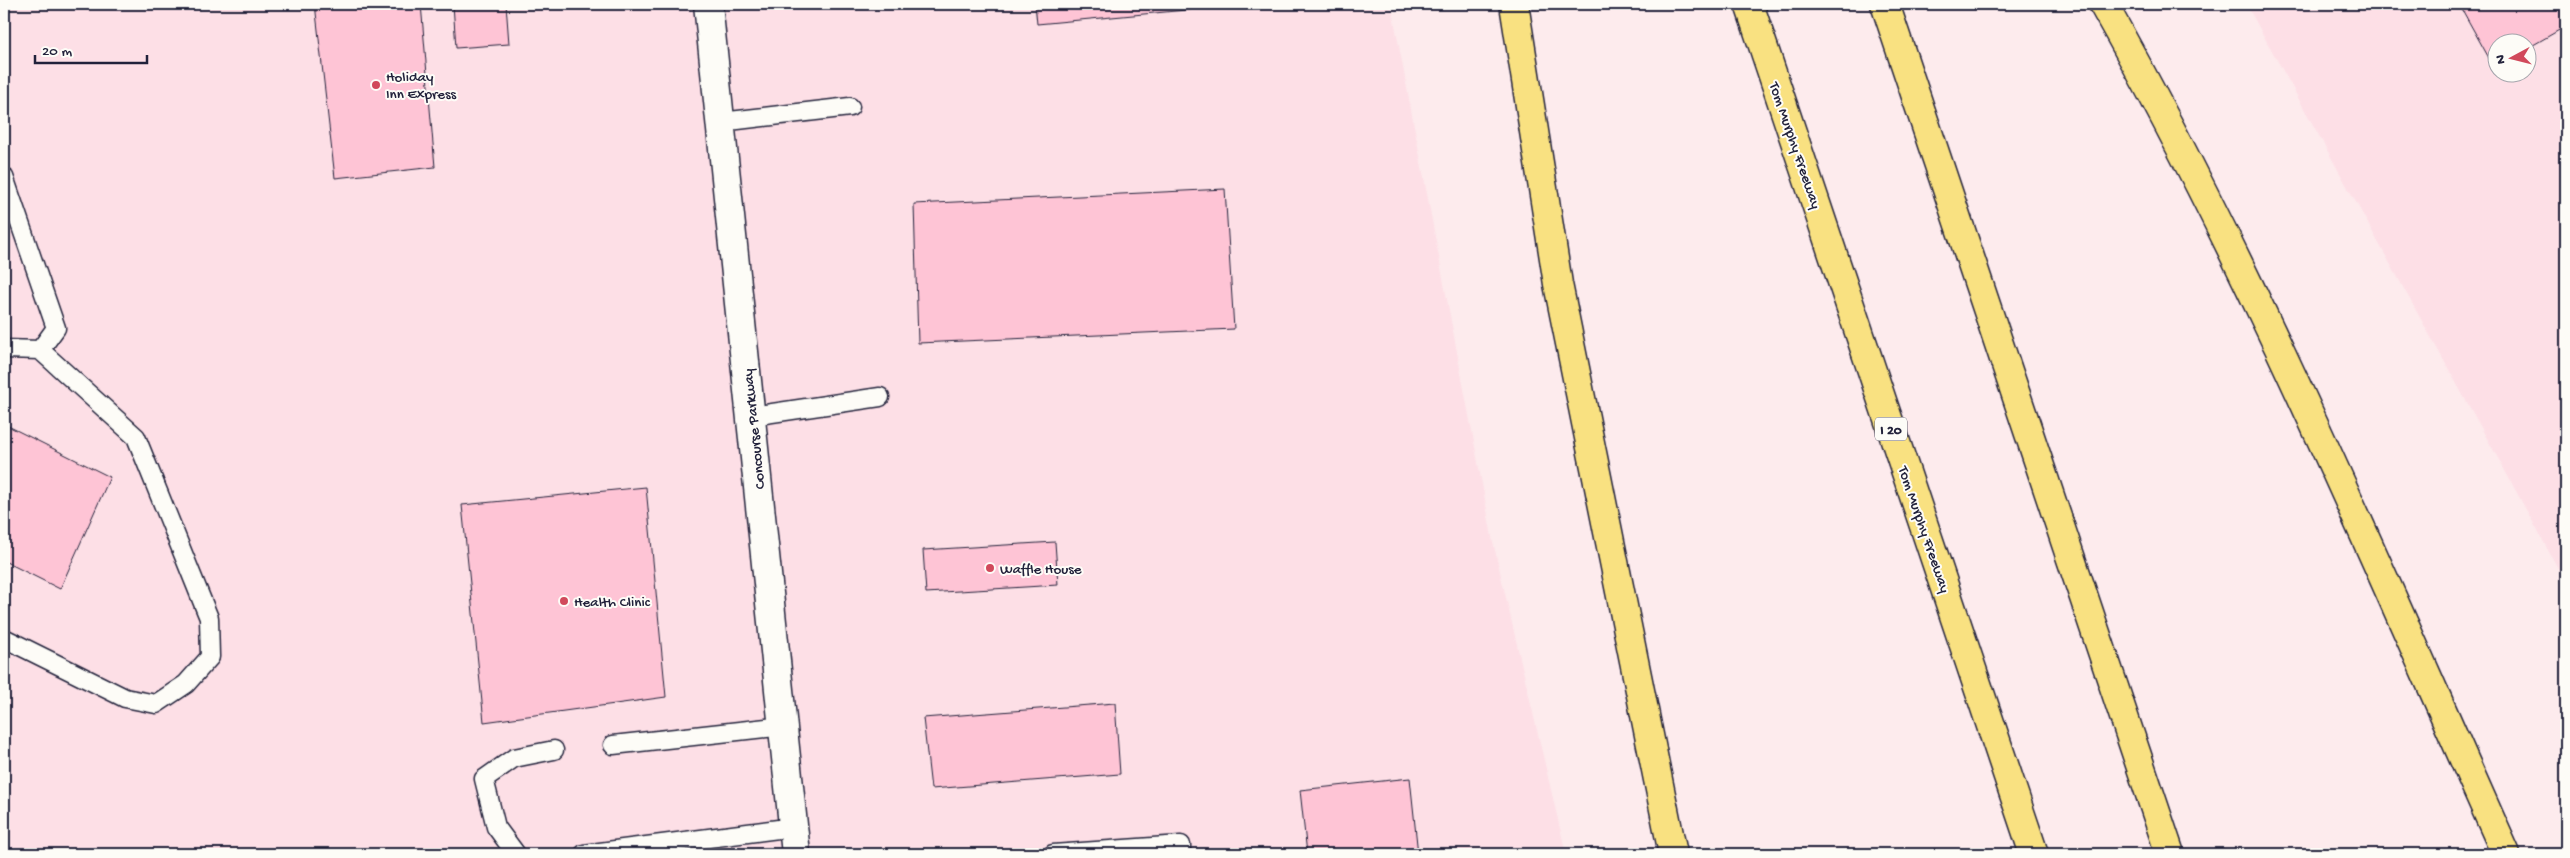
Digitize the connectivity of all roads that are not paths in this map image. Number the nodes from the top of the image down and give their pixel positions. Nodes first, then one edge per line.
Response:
1 (708, 4) edge
2 (1514, 4) edge
3 (1748, 4) edge
4 (1885, 4) edge
5 (2103, 4) edge
6 (850, 107) dead end
7 (721, 122) junction
8 (4, 177) edge
9 (4, 349) edge
10 (40, 350) junction
11 (880, 397) dead end
12 (752, 416) junction
13 (4, 638) edge
14 (784, 726) junction
15 (613, 745) dead end
16 (554, 750) dead end
17 (794, 827) junction
18 (516, 854) edge
19 (584, 854) edge
20 (796, 854) edge
21 (1053, 854) edge
22 (1181, 854) edge
23 (1672, 854) edge
24 (2034, 854) edge
25 (2170, 854) edge
26 (2506, 854) edge

1 - 7 street, Concourse Parkway
2 - 23 highway
3 - 24 highway, Tom Murphy Freeway / I 20
4 - 25 highway
5 - 26 highway
6 - 7 lane
7 - 12 street, Concourse Parkway
8 - 10 lane
9 - 10 lane
10 - 13 lane
11 - 12 lane
12 - 14 street, Concourse Parkway
14 - 15 lane
14 - 17 street, Concourse Parkway
16 - 18 lane
17 - 19 lane
17 - 20 street, Concourse Parkway
21 - 22 lane

